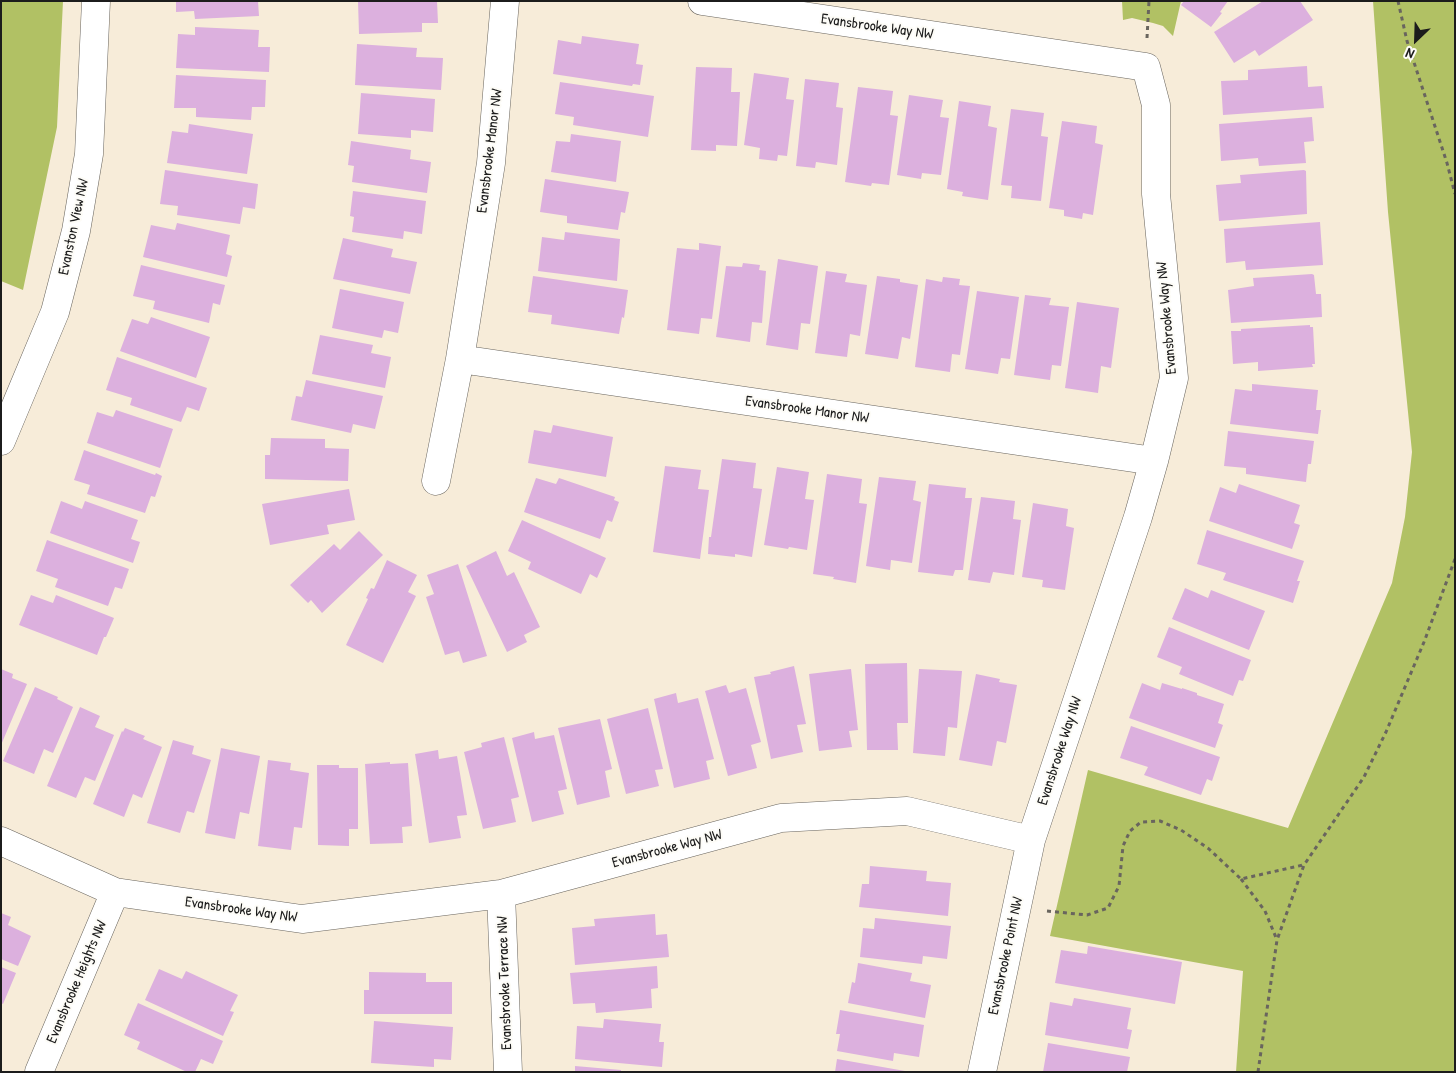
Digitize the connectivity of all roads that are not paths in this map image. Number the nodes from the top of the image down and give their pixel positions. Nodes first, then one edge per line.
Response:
1 (96, 1) edge
2 (505, 1) edge
3 (702, 1) edge
4 (460, 359) junction
5 (1, 441) edge
6 (1154, 461) junction
7 (436, 481) dead end
8 (1031, 840) junction
9 (1, 841) edge
10 (114, 892) junction
11 (501, 894) junction
12 (39, 1072) edge
13 (508, 1072) edge
14 (982, 1072) edge

1 - 5 street, Evanston View NW
2 - 4 street, Evansbrooke Manor NW
3 - 6 street, Evansbrooke Way NW
4 - 6 street, Evansbrooke Manor NW
4 - 7 street, Evansbrooke Manor NW
6 - 8 street, Evansbrooke Way NW
8 - 11 street, Evansbrooke Way NW
8 - 14 street, Evansbrooke Point NW
9 - 10 street, Evansbrooke Way NW
10 - 11 street, Evansbrooke Way NW
10 - 12 street, Evansbrooke Heights NW
11 - 13 street, Evansbrooke Terrace NW

